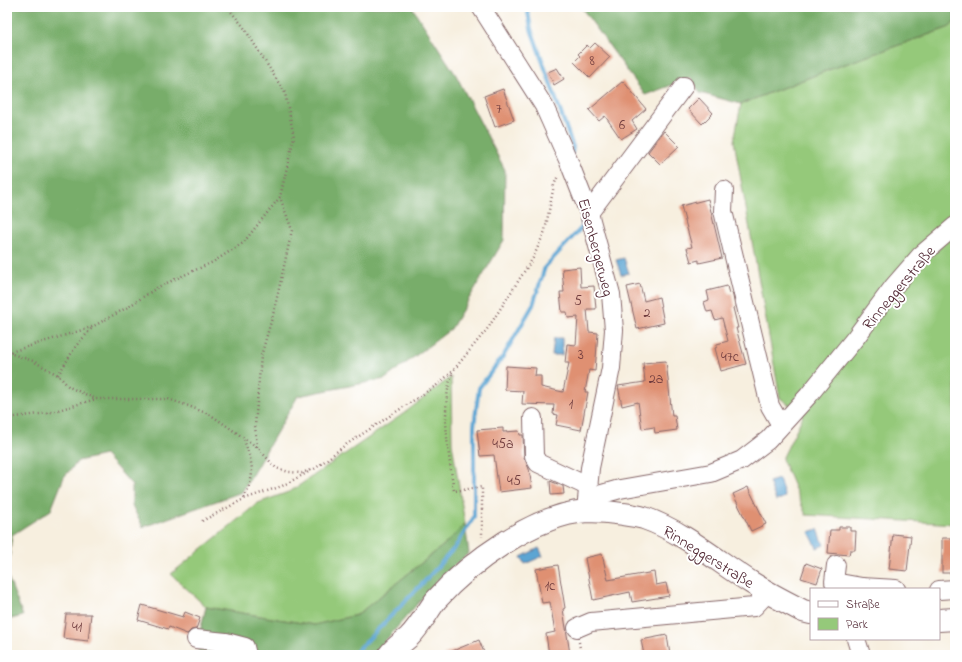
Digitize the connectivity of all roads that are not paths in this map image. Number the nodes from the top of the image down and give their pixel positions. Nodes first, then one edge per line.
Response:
1 (480, 7) edge
2 (684, 86) dead end
3 (724, 190) dead end
4 (589, 213) junction
5 (955, 226) edge
6 (533, 418) dead end
7 (781, 425) junction
8 (588, 499) junction
9 (836, 565) dead end
10 (879, 588) edge
11 (955, 589) edge
12 (940, 590) edge
13 (768, 592) junction
14 (810, 613) edge
15 (955, 619) edge
16 (940, 620) edge
17 (577, 628) dead end
18 (196, 639) dead end
19 (856, 640) edge
20 (407, 646) edge
21 (247, 655) edge
22 (389, 655) edge
23 (861, 655) edge

1 - 4 street, Eisenbergerweg
2 - 4 street
3 - 7 street
4 - 8 street, Eisenbergerweg
5 - 7 street, Rinneggerstraße
6 - 8 street
7 - 8 street, Rinneggerstraße
8 - 13 main road, Rinneggerstraße
8 - 20 main road, Rinneggerstraße
9 - 10 street
11 - 12 street
13 - 14 main road, Rinneggerstraße
13 - 17 street
15 - 16 main road
18 - 21 street
19 - 23 street
20 - 22 main road, Rinneggerstraße

